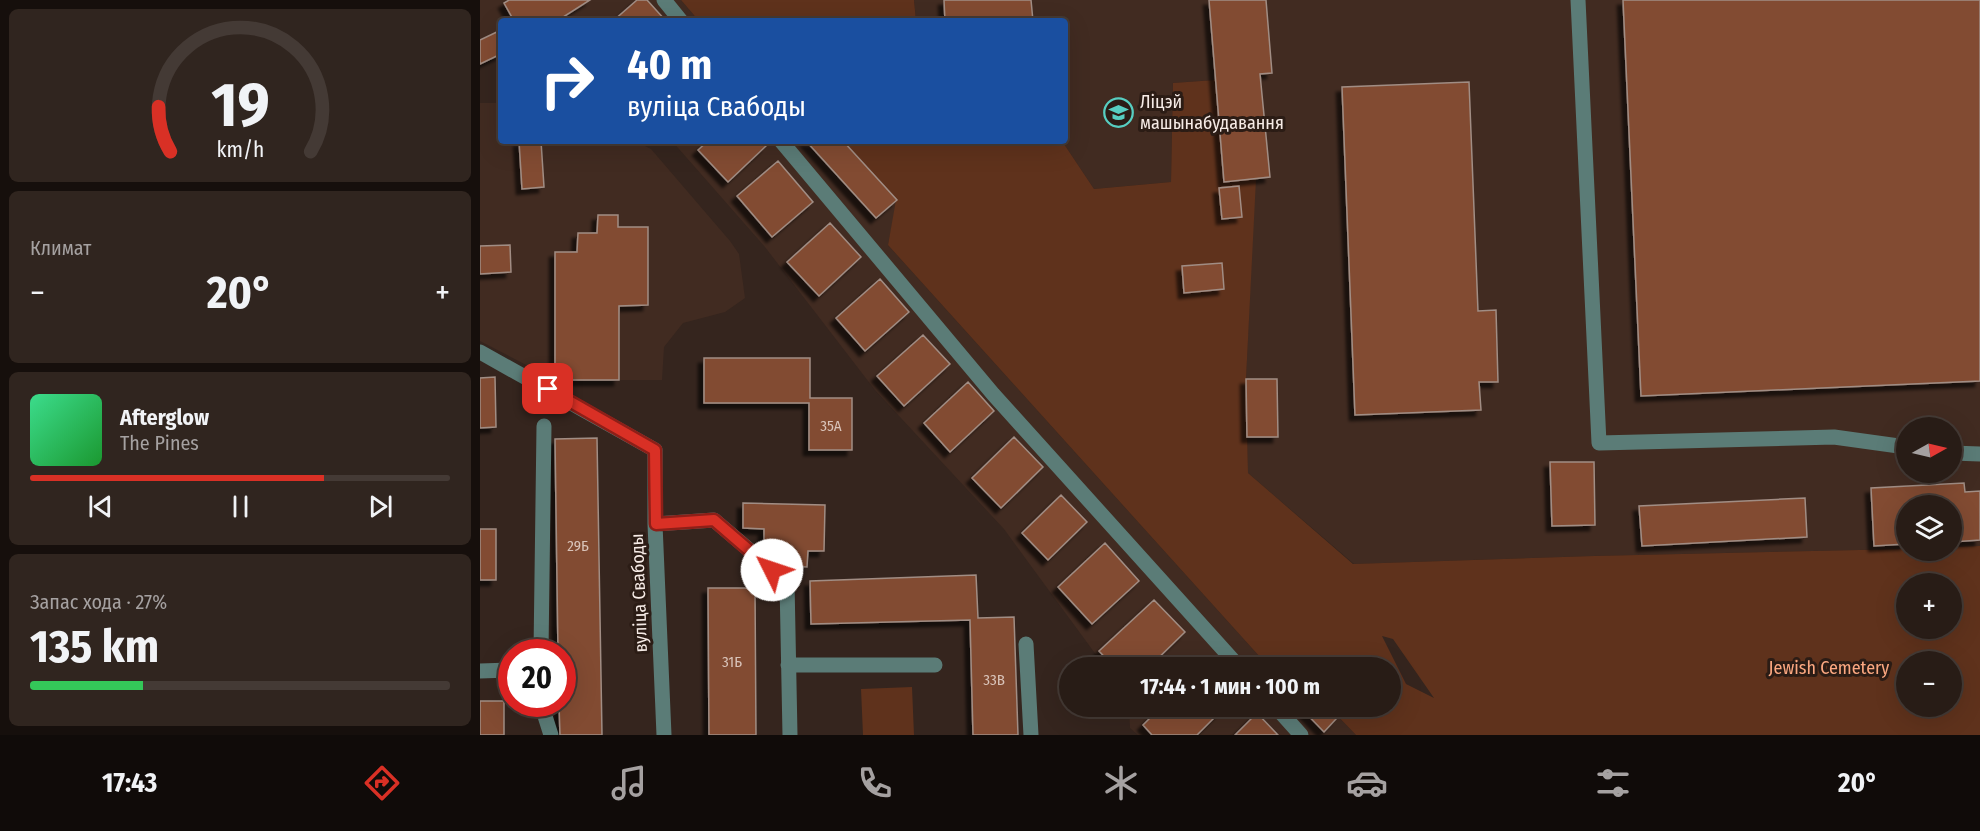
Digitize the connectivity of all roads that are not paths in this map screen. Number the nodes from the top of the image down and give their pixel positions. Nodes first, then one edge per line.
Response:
1 (664, 0) edge
2 (1578, 0) edge
3 (679, 18) edge
4 (784, 144) edge
5 (480, 352) edge
6 (544, 426) dead end
7 (1896, 446) edge
8 (1962, 453) edge
9 (1980, 454) edge
10 (656, 524) junction
11 (540, 639) edge
12 (1026, 644) dead end
13 (1230, 657) edge
14 (788, 665) junction
15 (935, 665) dead end
16 (498, 670) edge
17 (480, 671) edge
18 (546, 717) edge
19 (1285, 717) edge
20 (551, 735) edge
21 (664, 735) edge
22 (790, 735) edge
23 (1031, 735) edge
24 (1301, 735) edge

1 - 3 street
2 - 7 street
4 - 13 street
5 - 10 street, вуліца Свабоды
6 - 11 street
8 - 9 street
10 - 14 street
10 - 21 street, вуліца Свабоды
12 - 23 street
14 - 15 street
14 - 22 street
16 - 17 street
18 - 20 street
19 - 24 street

